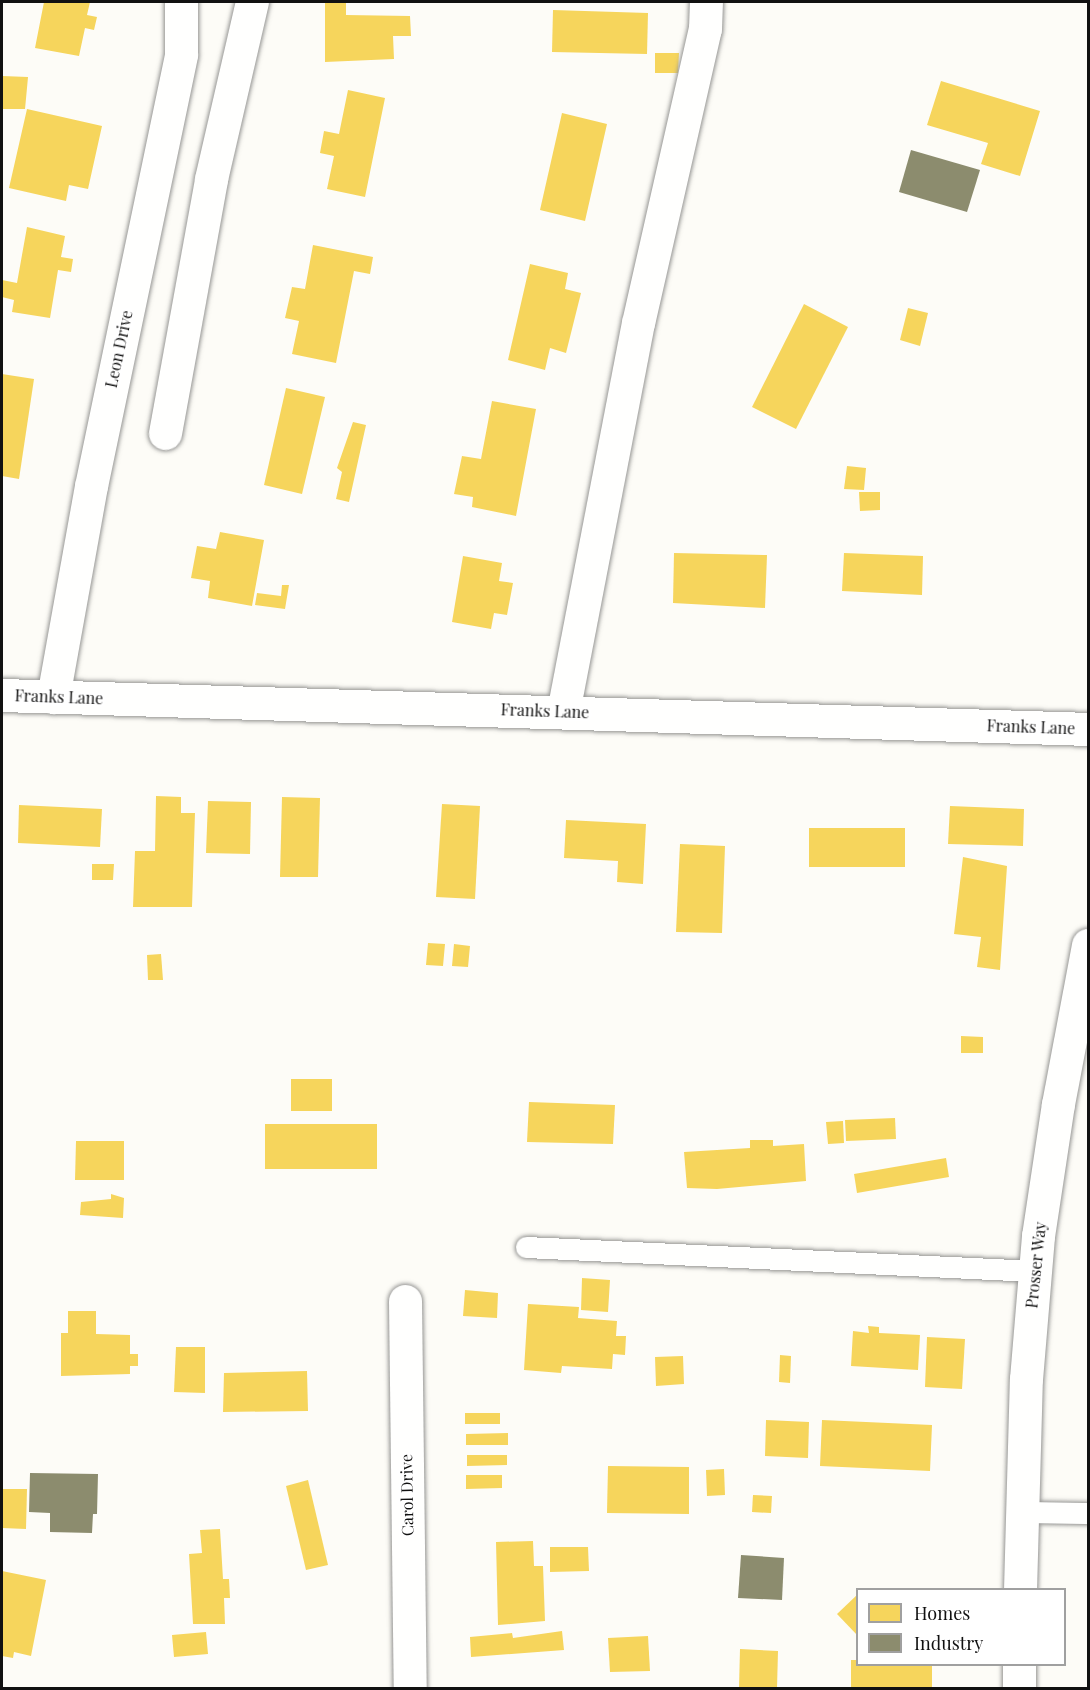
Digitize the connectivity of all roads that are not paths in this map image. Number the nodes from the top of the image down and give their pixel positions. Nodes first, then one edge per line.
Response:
1 (181, 2) edge
2 (252, 2) edge
3 (706, 2) edge
4 (165, 433) dead end
5 (2, 695) edge
6 (53, 697) junction
7 (563, 712) junction
8 (1089, 729) edge
9 (1089, 945) edge
10 (526, 1247) dead end
11 (1035, 1271) junction
12 (405, 1301) dead end
13 (1022, 1512) junction
14 (1089, 1513) edge
15 (1020, 1588) edge
16 (1019, 1666) edge
17 (410, 1689) edge
18 (1019, 1689) edge

1 - 6 street, Leon Drive
2 - 4 street
3 - 7 street
5 - 6 street, Franks Lane
6 - 7 street, Franks Lane
7 - 8 street, Franks Lane
9 - 11 street, Prosser Way
10 - 11 lane
11 - 13 street, Prosser Way
12 - 17 street, Carol Drive
13 - 14 lane
13 - 15 street, Prosser Way
16 - 18 street

